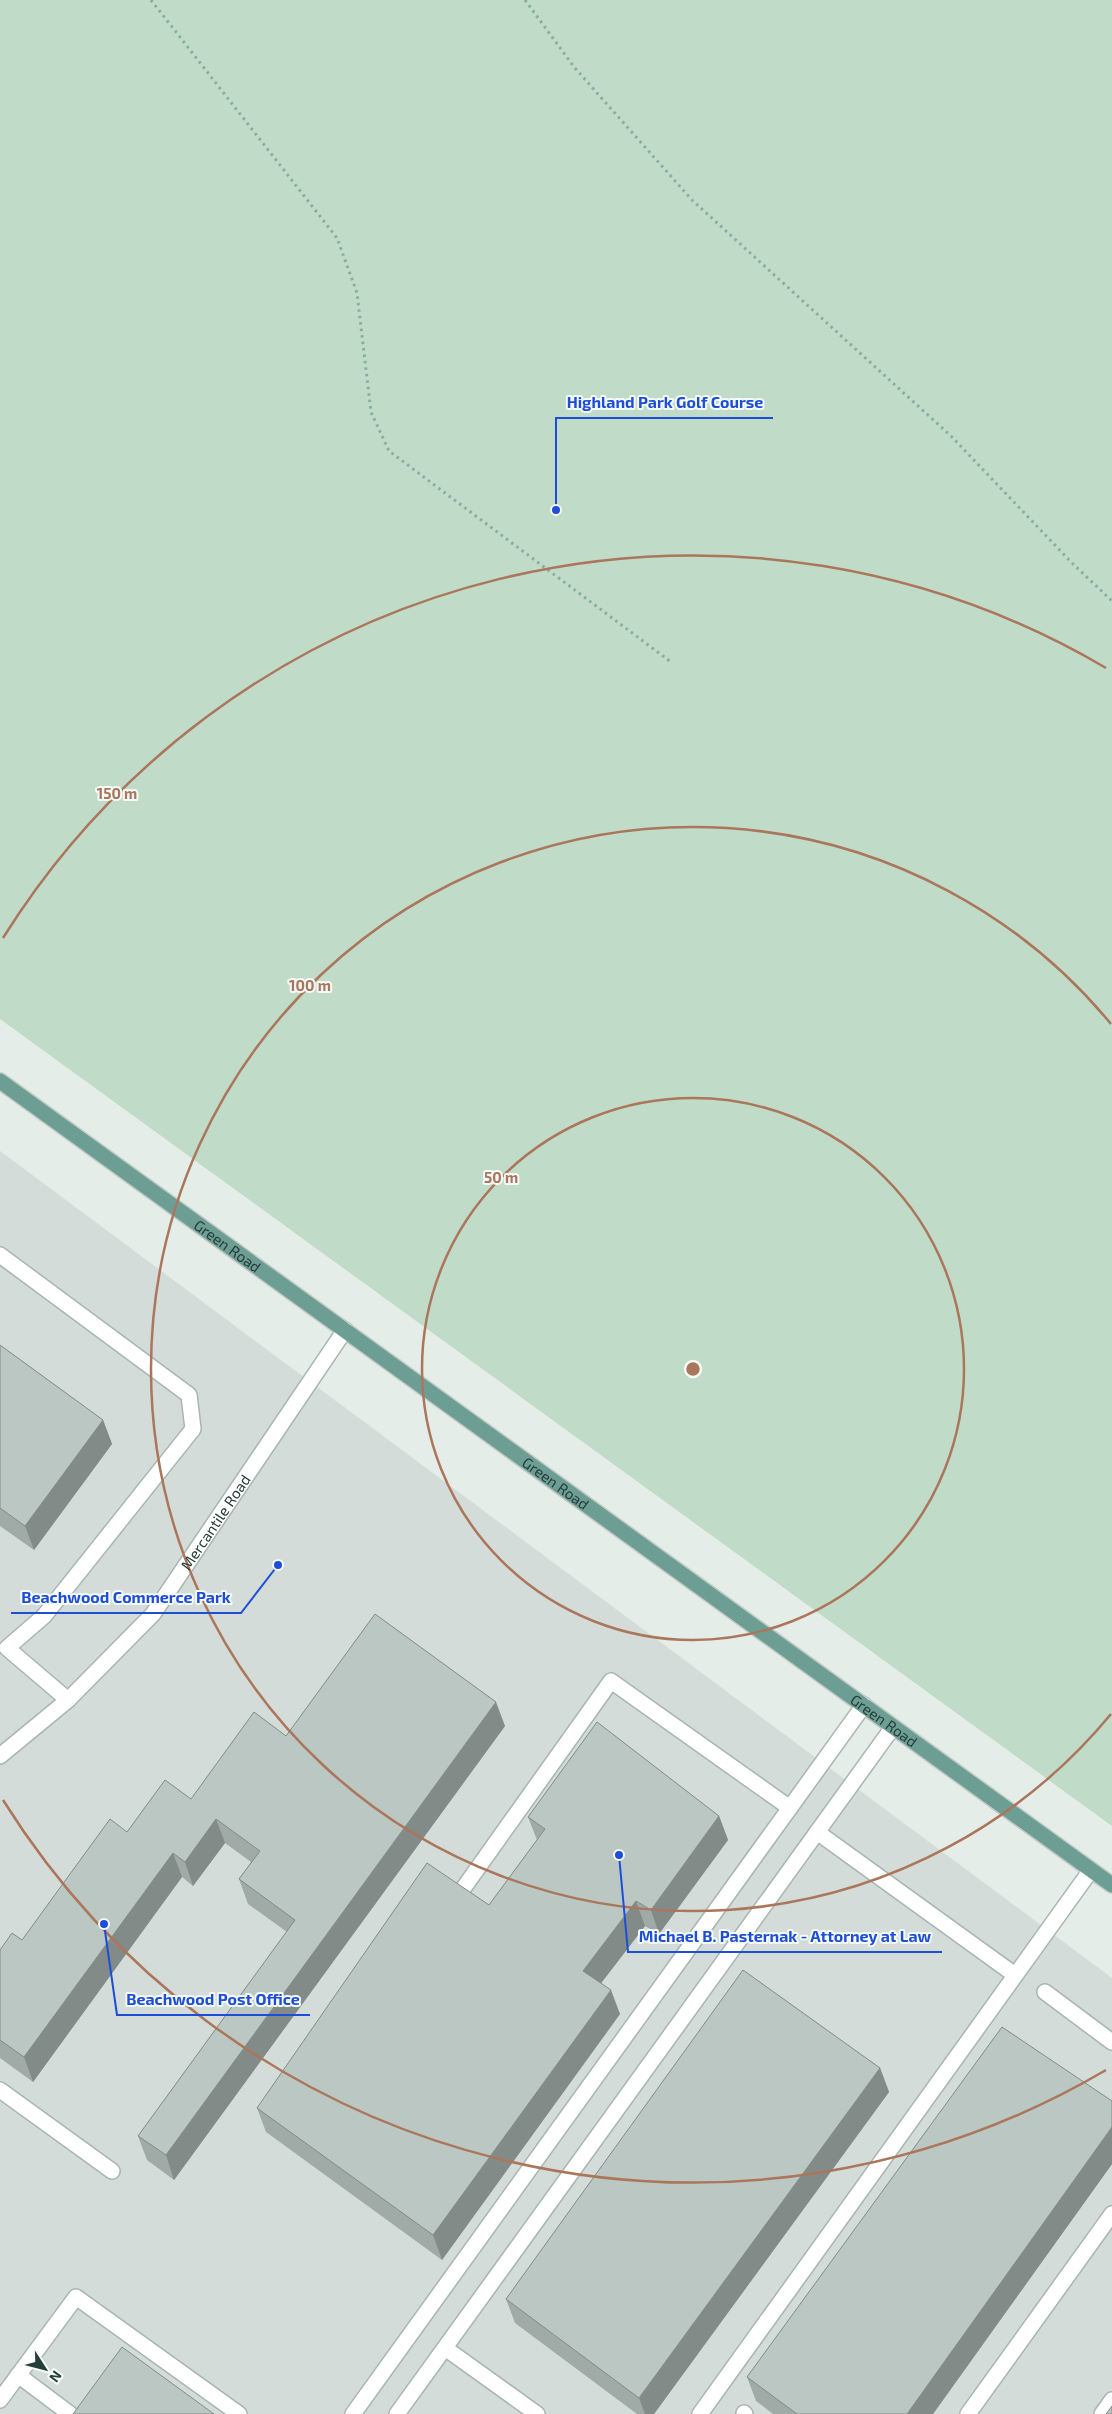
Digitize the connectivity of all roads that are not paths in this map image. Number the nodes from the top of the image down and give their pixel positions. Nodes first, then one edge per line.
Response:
1 (0, 1081) edge
2 (0, 1255) edge
3 (345, 1330) junction
4 (2, 1648) edge
5 (68, 1700) junction
6 (864, 1705) junction
7 (894, 1727) junction
8 (0, 1756) edge
9 (790, 1808) junction
10 (817, 1832) junction
11 (1091, 1870) junction
12 (1112, 1885) edge
13 (455, 1900) edge
14 (1015, 1975) junction
15 (1045, 1992) dead end
16 (1112, 2042) edge
17 (0, 2090) edge
18 (112, 2171) dead end
19 (1112, 2214) edge
20 (445, 2348) junction
21 (18, 2375) junction
22 (0, 2400) edge
23 (1112, 2400) edge
24 (70, 2414) edge
25 (239, 2414) edge
26 (353, 2414) edge
27 (396, 2414) edge
28 (537, 2414) edge
29 (700, 2414) edge
30 (968, 2414) edge
31 (1102, 2414) edge

1 - 3 main road, Green Road
2 - 4 street
3 - 5 street, Mercantile Road
3 - 6 main road, Green Road
4 - 5 street
5 - 8 street, Mercantile Road
6 - 7 main road, Green Road
6 - 9 street
7 - 10 street
7 - 11 main road, Green Road
9 - 13 street
9 - 26 street
10 - 14 street
10 - 20 street
11 - 12 main road, Green Road
11 - 14 street
14 - 29 street
15 - 16 street
17 - 18 street
19 - 30 street
20 - 27 street
20 - 28 street
21 - 22 street
21 - 24 street
21 - 25 street
23 - 31 street

